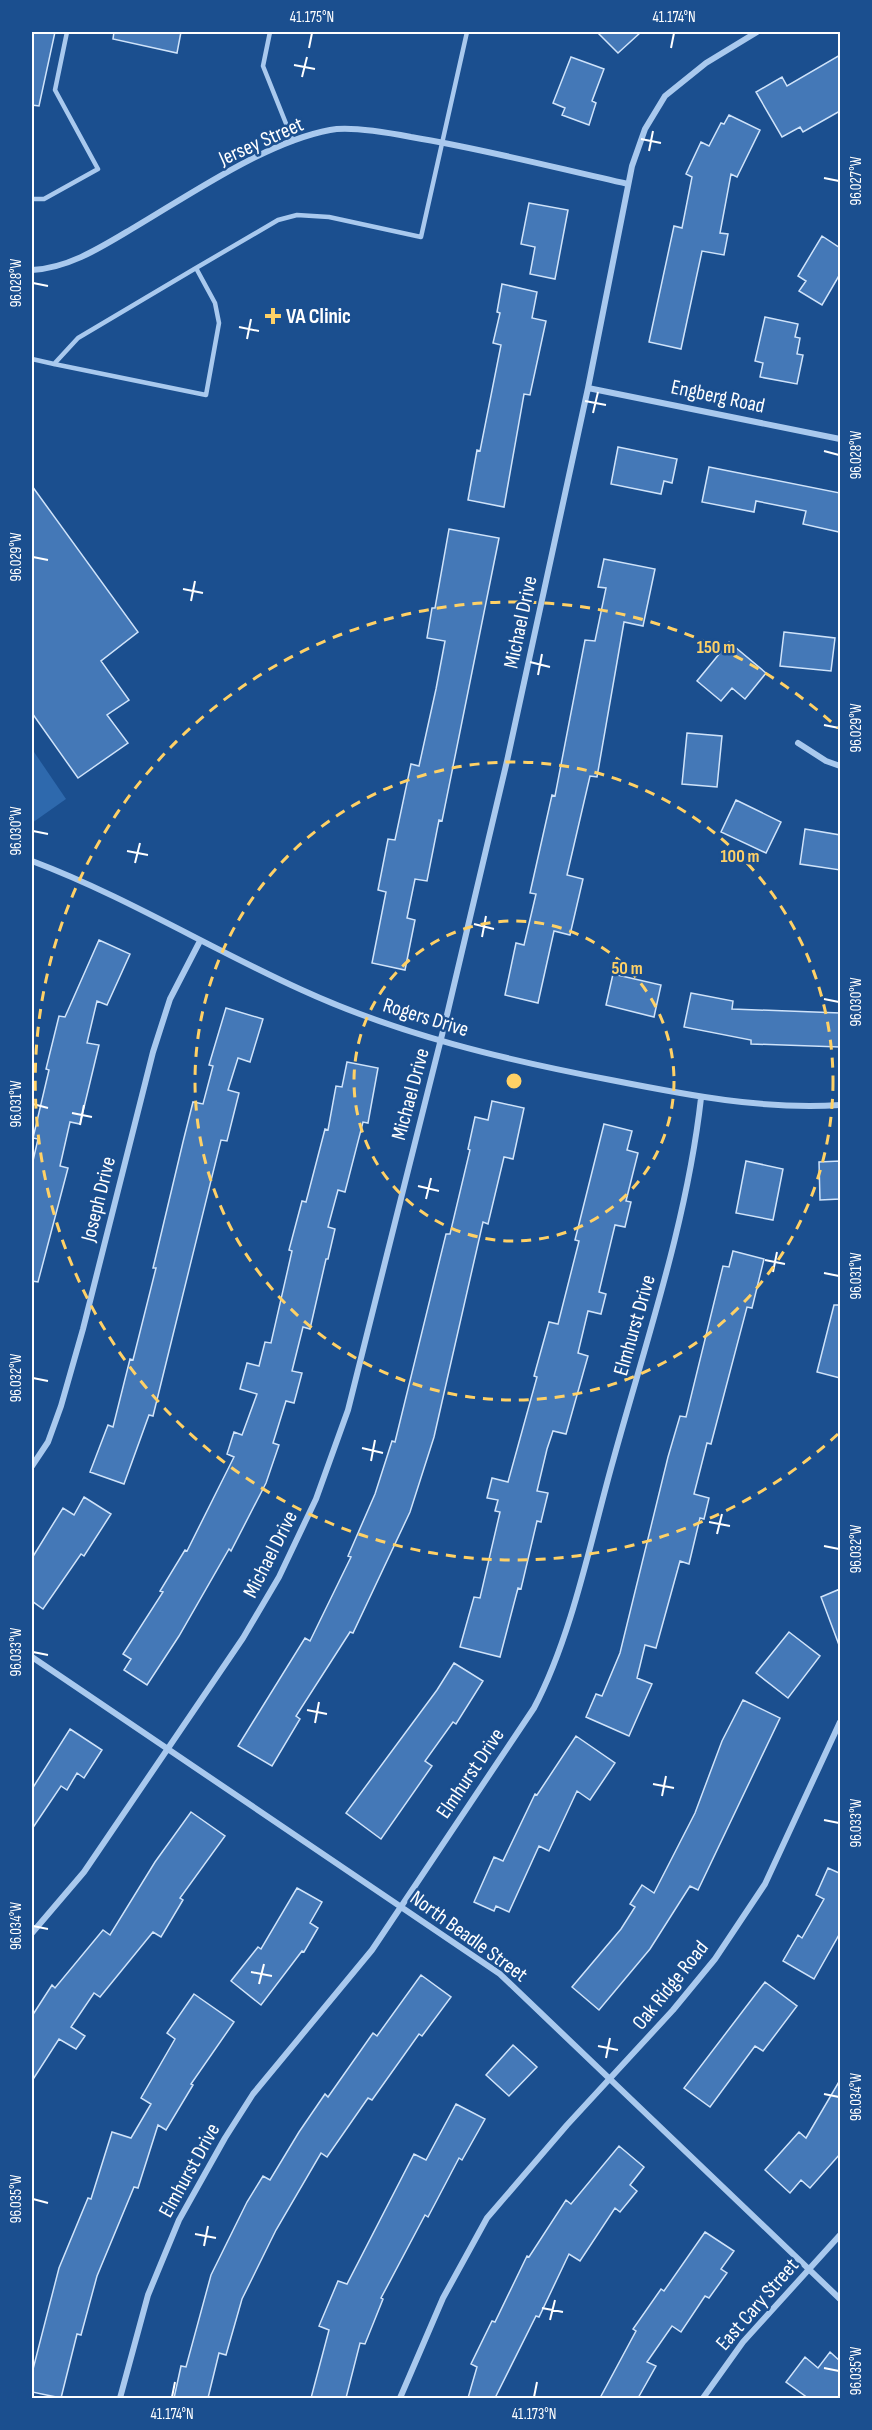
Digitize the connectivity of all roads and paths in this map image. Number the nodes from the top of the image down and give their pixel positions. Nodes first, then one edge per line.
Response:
1 (67, 32) edge
2 (270, 32) edge
3 (467, 32) edge
4 (757, 32) edge
5 (293, 141) junction
6 (443, 142) junction
7 (628, 184) junction
8 (32, 199) edge
9 (196, 268) junction
10 (32, 270) edge
11 (32, 359) edge
12 (54, 363) junction
13 (588, 387) junction
14 (840, 438) edge
15 (798, 743) dead end
16 (840, 766) edge
17 (32, 861) edge
18 (200, 941) junction
19 (441, 1041) junction
20 (701, 1098) junction
21 (840, 1106) edge
22 (32, 1466) edge
23 (32, 1657) edge
24 (840, 1722) edge
25 (166, 1748) junction
26 (400, 1906) junction
27 (32, 1933) edge
28 (610, 2079) junction
29 (840, 2235) edge
30 (809, 2268) junction
31 (840, 2299) edge
32 (120, 2398) edge
33 (400, 2398) edge
34 (703, 2398) edge

1 - 8 lane
2 - 5 lane
3 - 6 lane
4 - 7 street, Michael Drive
5 - 6 street, Jersey Street
5 - 10 street, Jersey Street
6 - 7 street, Jersey Street
6 - 9 lane
7 - 13 street, Michael Drive
9 - 12 lane
9 - 12 lane
11 - 12 lane
13 - 14 street, Engberg Road
13 - 19 street, Michael Drive
15 - 16 street
17 - 18 street, Rogers Drive
18 - 19 street, Rogers Drive
18 - 22 street, Joseph Drive
19 - 20 street, Rogers Drive
19 - 25 street, Michael Drive
20 - 21 street, Rogers Drive
20 - 26 street, Elmhurst Drive
23 - 25 street, North Beadle Street
24 - 28 street, Oak Ridge Road
25 - 26 street, North Beadle Street
25 - 27 street, Michael Drive
26 - 28 street, North Beadle Street
26 - 32 street, Elmhurst Drive
28 - 30 street, North Beadle Street
28 - 33 street, Oak Ridge Road
29 - 30 street, East Cary Street
30 - 31 street, North Beadle Street
30 - 34 street, East Cary Street

